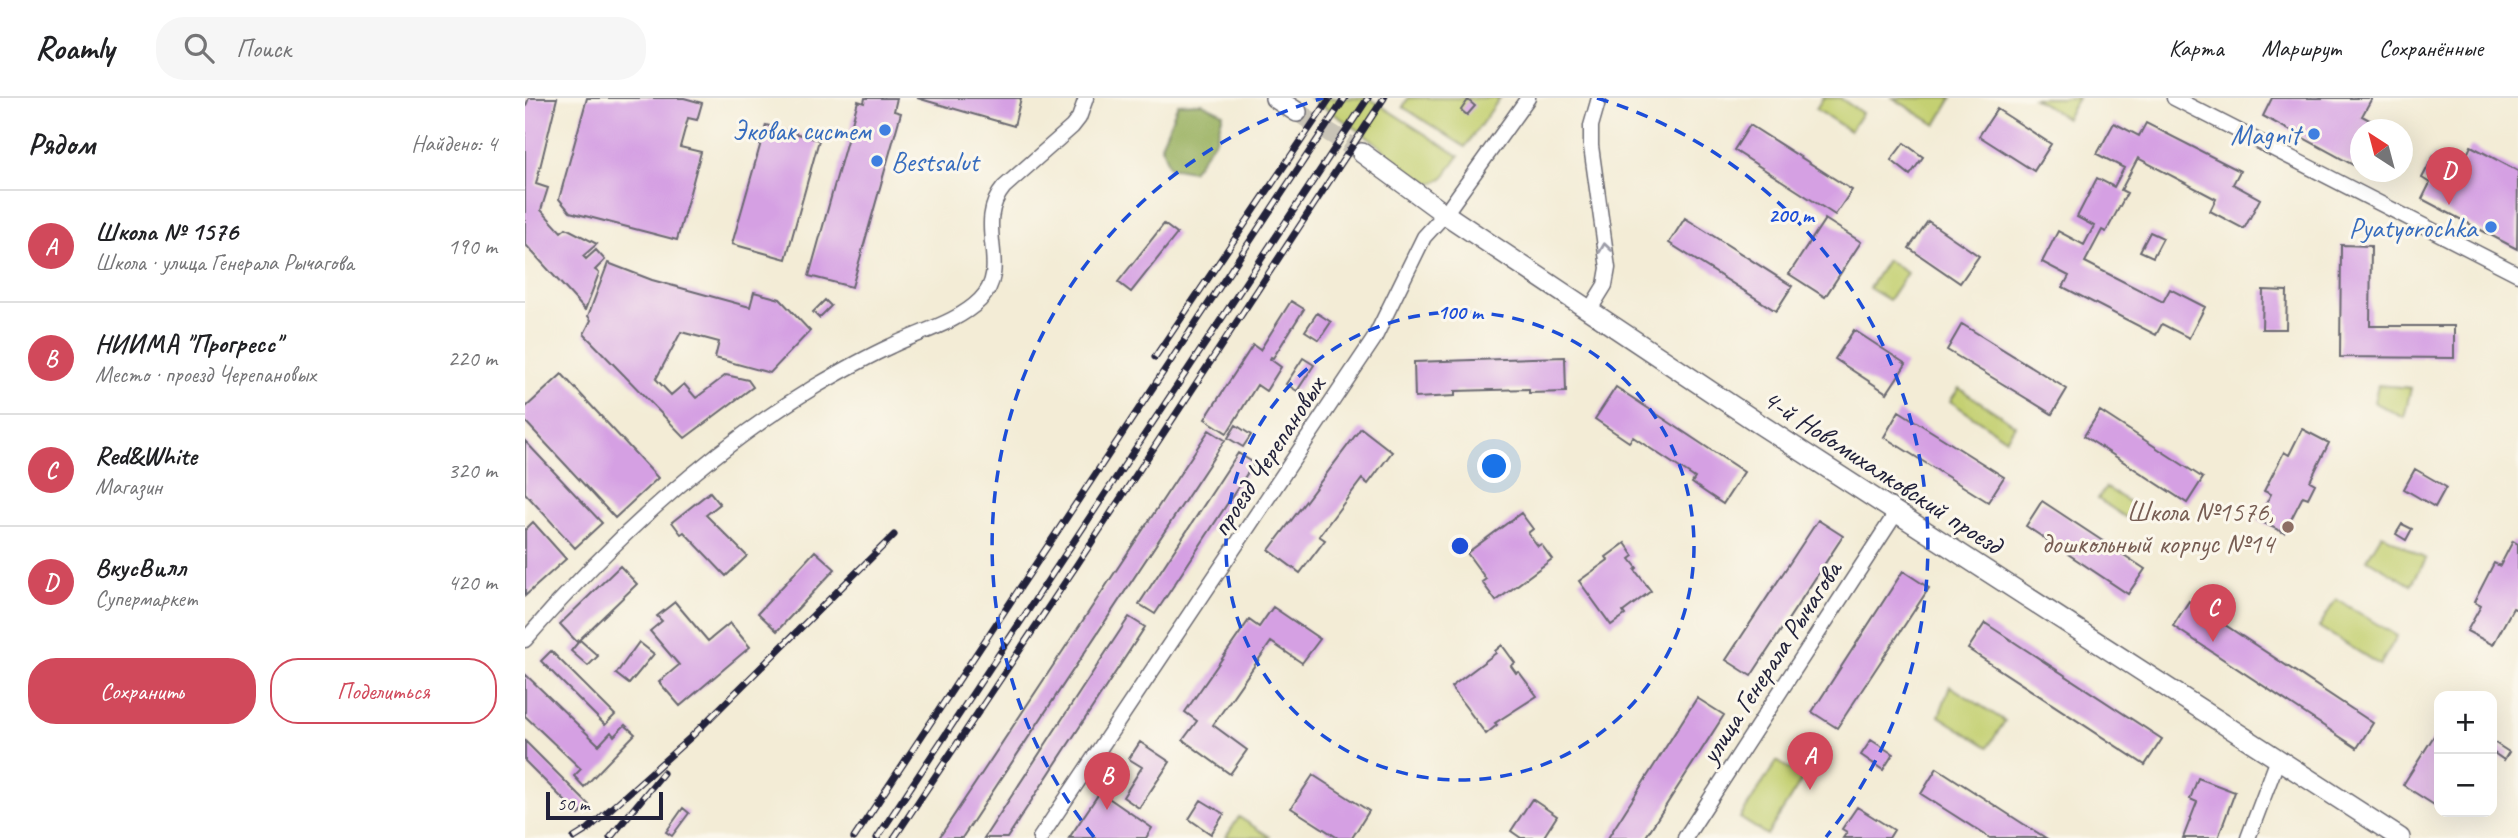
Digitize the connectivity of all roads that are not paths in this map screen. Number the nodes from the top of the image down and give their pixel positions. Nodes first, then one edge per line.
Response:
1 (1086, 98) edge
2 (1275, 98) edge
3 (1528, 98) edge
4 (1598, 98) edge
5 (2174, 98) edge
6 (1297, 112) tunnel mouth
7 (1361, 153) tunnel mouth
8 (1445, 214) junction
9 (2518, 274) edge
10 (1589, 311) junction
11 (1896, 513) junction
12 (525, 640) edge
13 (2278, 759) junction
14 (1040, 838) edge
15 (1685, 838) edge
16 (2248, 838) edge
17 (2400, 838) edge

1 - 12 street
2 - 6 street
3 - 8 street, проезд Черепановых
10 -> 4 street
5 - 9 street
7 - 8 street, 4-й Новомихалковский проезд
8 - 10 street, 4-й Новомихалковский проезд
8 - 14 street, проезд Черепановых
10 - 11 street, 4-й Новомихалковский проезд
11 - 13 street, 4-й Новомихалковский проезд
11 - 15 street, улица Генерала Рычагова
13 - 16 street
13 - 17 street, 4-й Новомихалковский проезд

